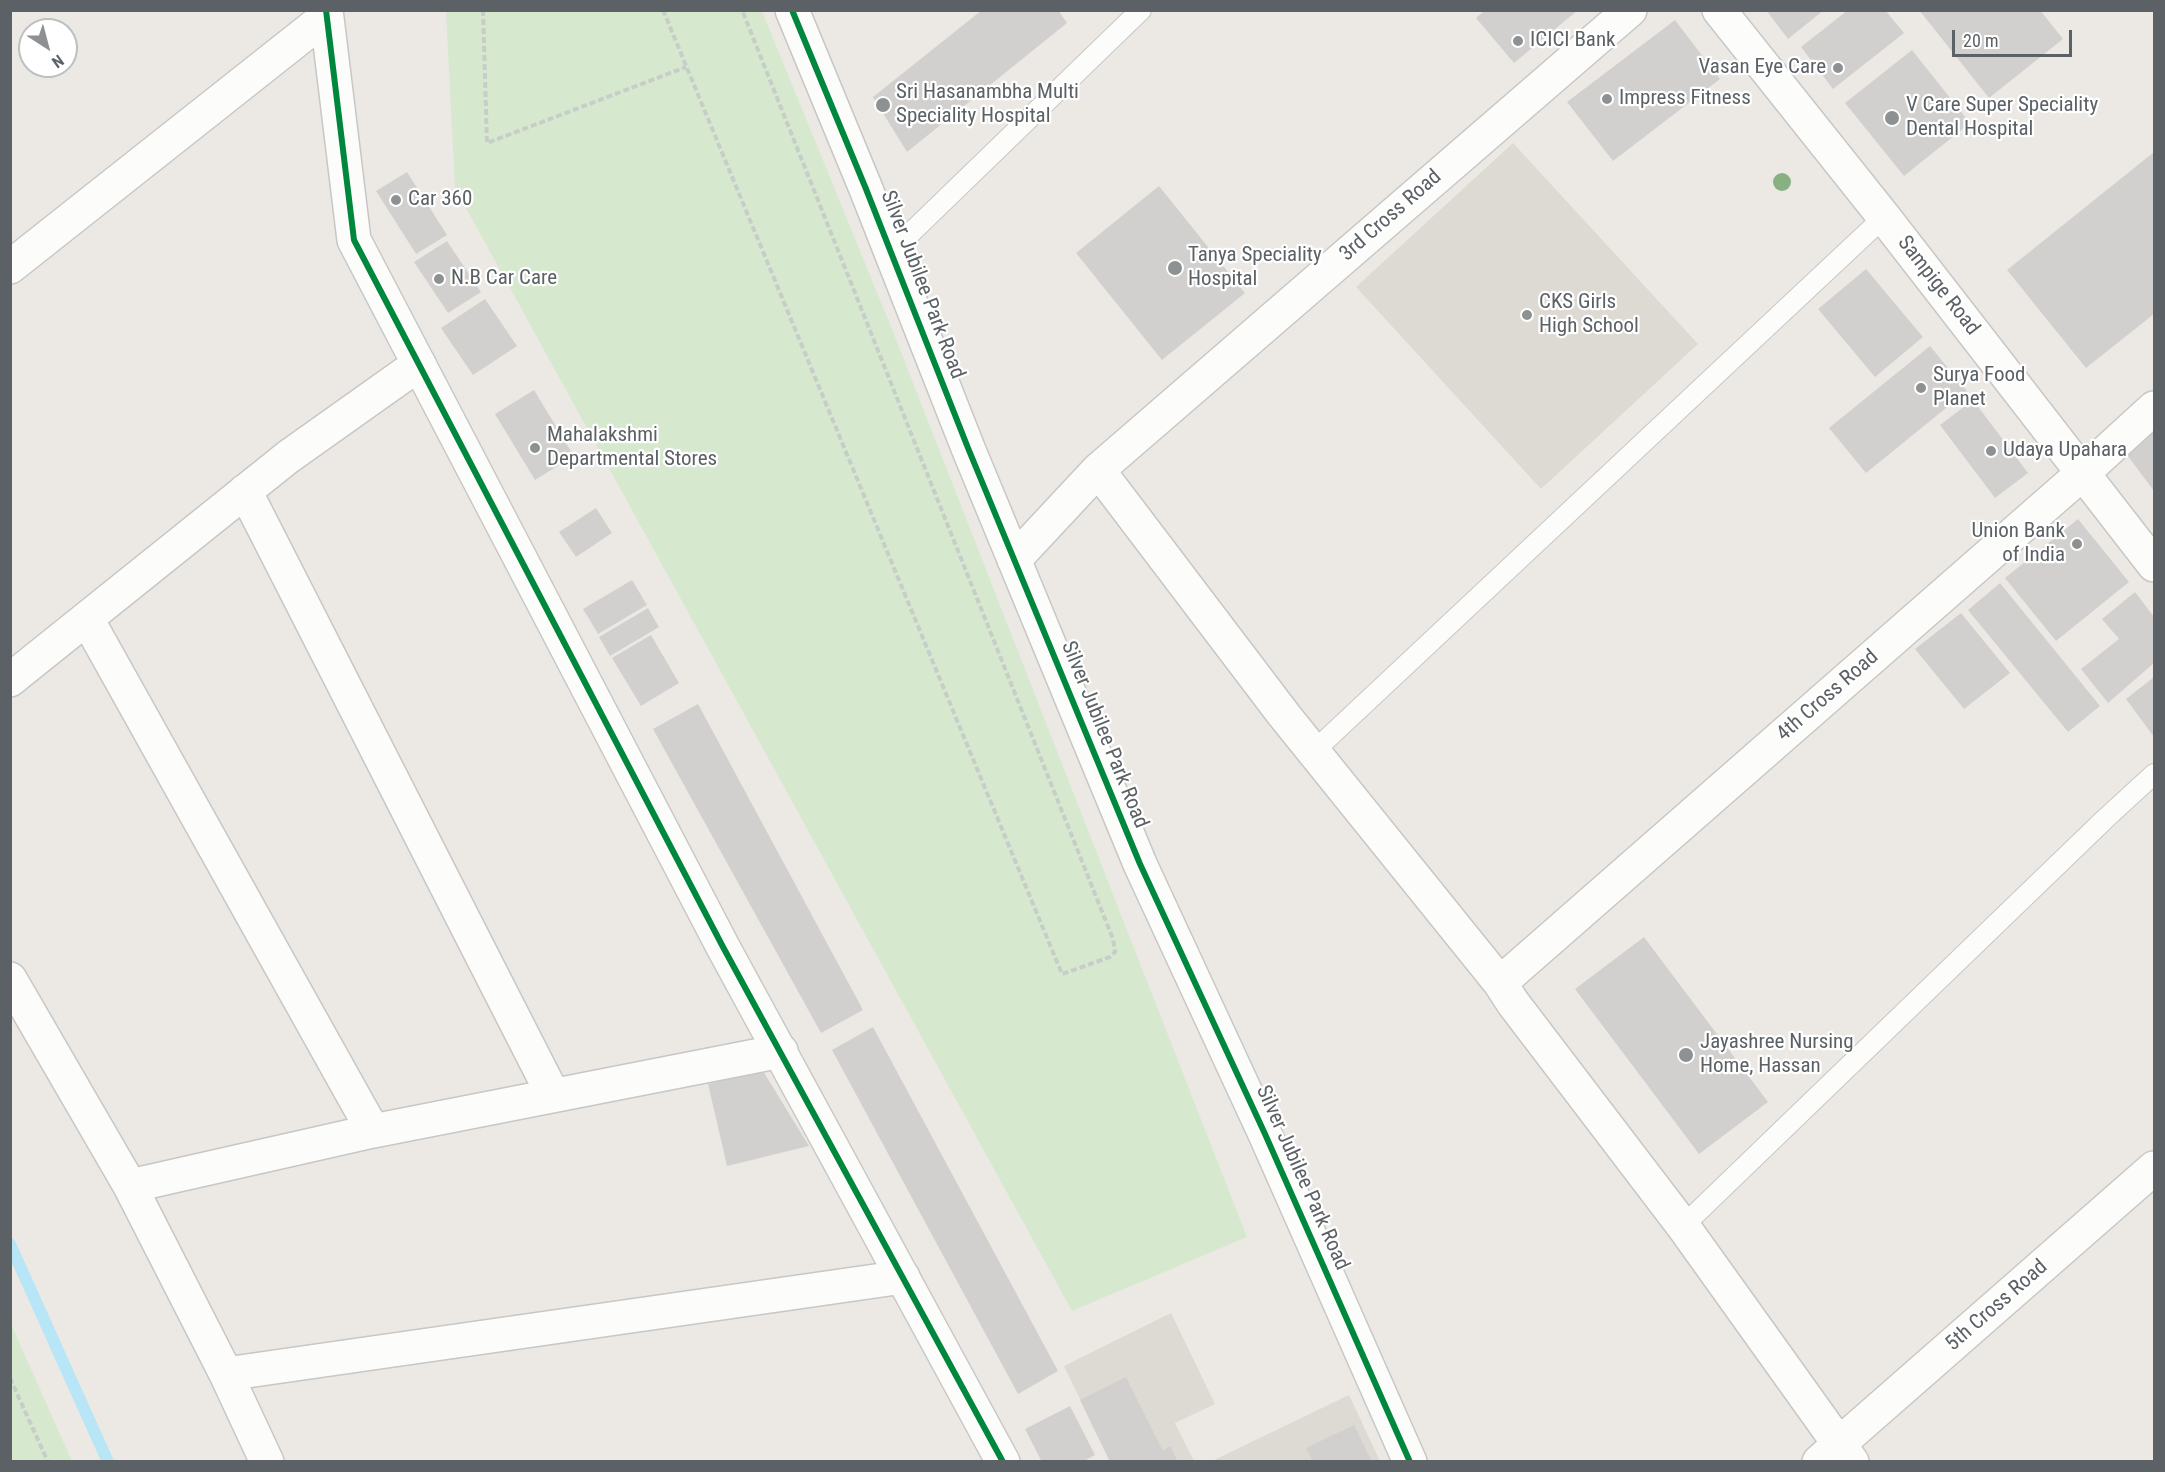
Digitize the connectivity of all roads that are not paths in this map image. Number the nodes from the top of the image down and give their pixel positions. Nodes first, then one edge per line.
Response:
1 (792, 10) edge
2 (1141, 10) edge
3 (1630, 10) edge
4 (1719, 10) edge
5 (326, 14) edge
6 (1884, 217) junction
7 (891, 252) junction
8 (10, 267) edge
9 (420, 364) junction
10 (2154, 408) edge
11 (1098, 470) junction
12 (2084, 472) junction
13 (245, 491) junction
14 (1014, 560) junction
15 (2154, 565) edge
16 (87, 619) junction
17 (10, 680) edge
18 (1313, 752) junction
19 (2154, 774) edge
20 (10, 979) edge
21 (1500, 983) junction
22 (781, 1051) junction
23 (553, 1095) junction
24 (373, 1131) junction
25 (2154, 1168) edge
26 (130, 1186) junction
27 (1683, 1226) junction
28 (903, 1277) junction
29 (226, 1374) junction
30 (1837, 1456) edge
31 (267, 1461) edge
32 (1002, 1461) edge
33 (1410, 1461) edge

1 - 7 street, Silver Jubilee Park Road
2 - 7 lane
3 - 11 street, 3rd Cross Road
4 - 6 street, Sampige Road
5 - 8 street
5 - 9 street
6 - 12 street, Sampige Road
6 - 18 lane
7 - 14 street, Silver Jubilee Park Road
9 - 13 street
9 - 22 street
10 - 12 street, 4th Cross Road
11 - 14 street, 3rd Cross Road
11 - 18 street
12 - 15 street, Sampige Road
12 - 21 street, 4th Cross Road
13 - 16 street
13 - 23 street
14 - 33 street, Silver Jubilee Park Road
16 - 17 street
16 - 24 street
18 - 21 street
19 - 27 lane
20 - 26 street
21 - 27 street
22 - 23 street
22 - 28 street
23 - 24 street
24 - 26 street
25 - 30 street, 5th Cross Road
26 - 29 street
27 - 30 street
28 - 29 street
28 - 32 street
29 - 31 street

